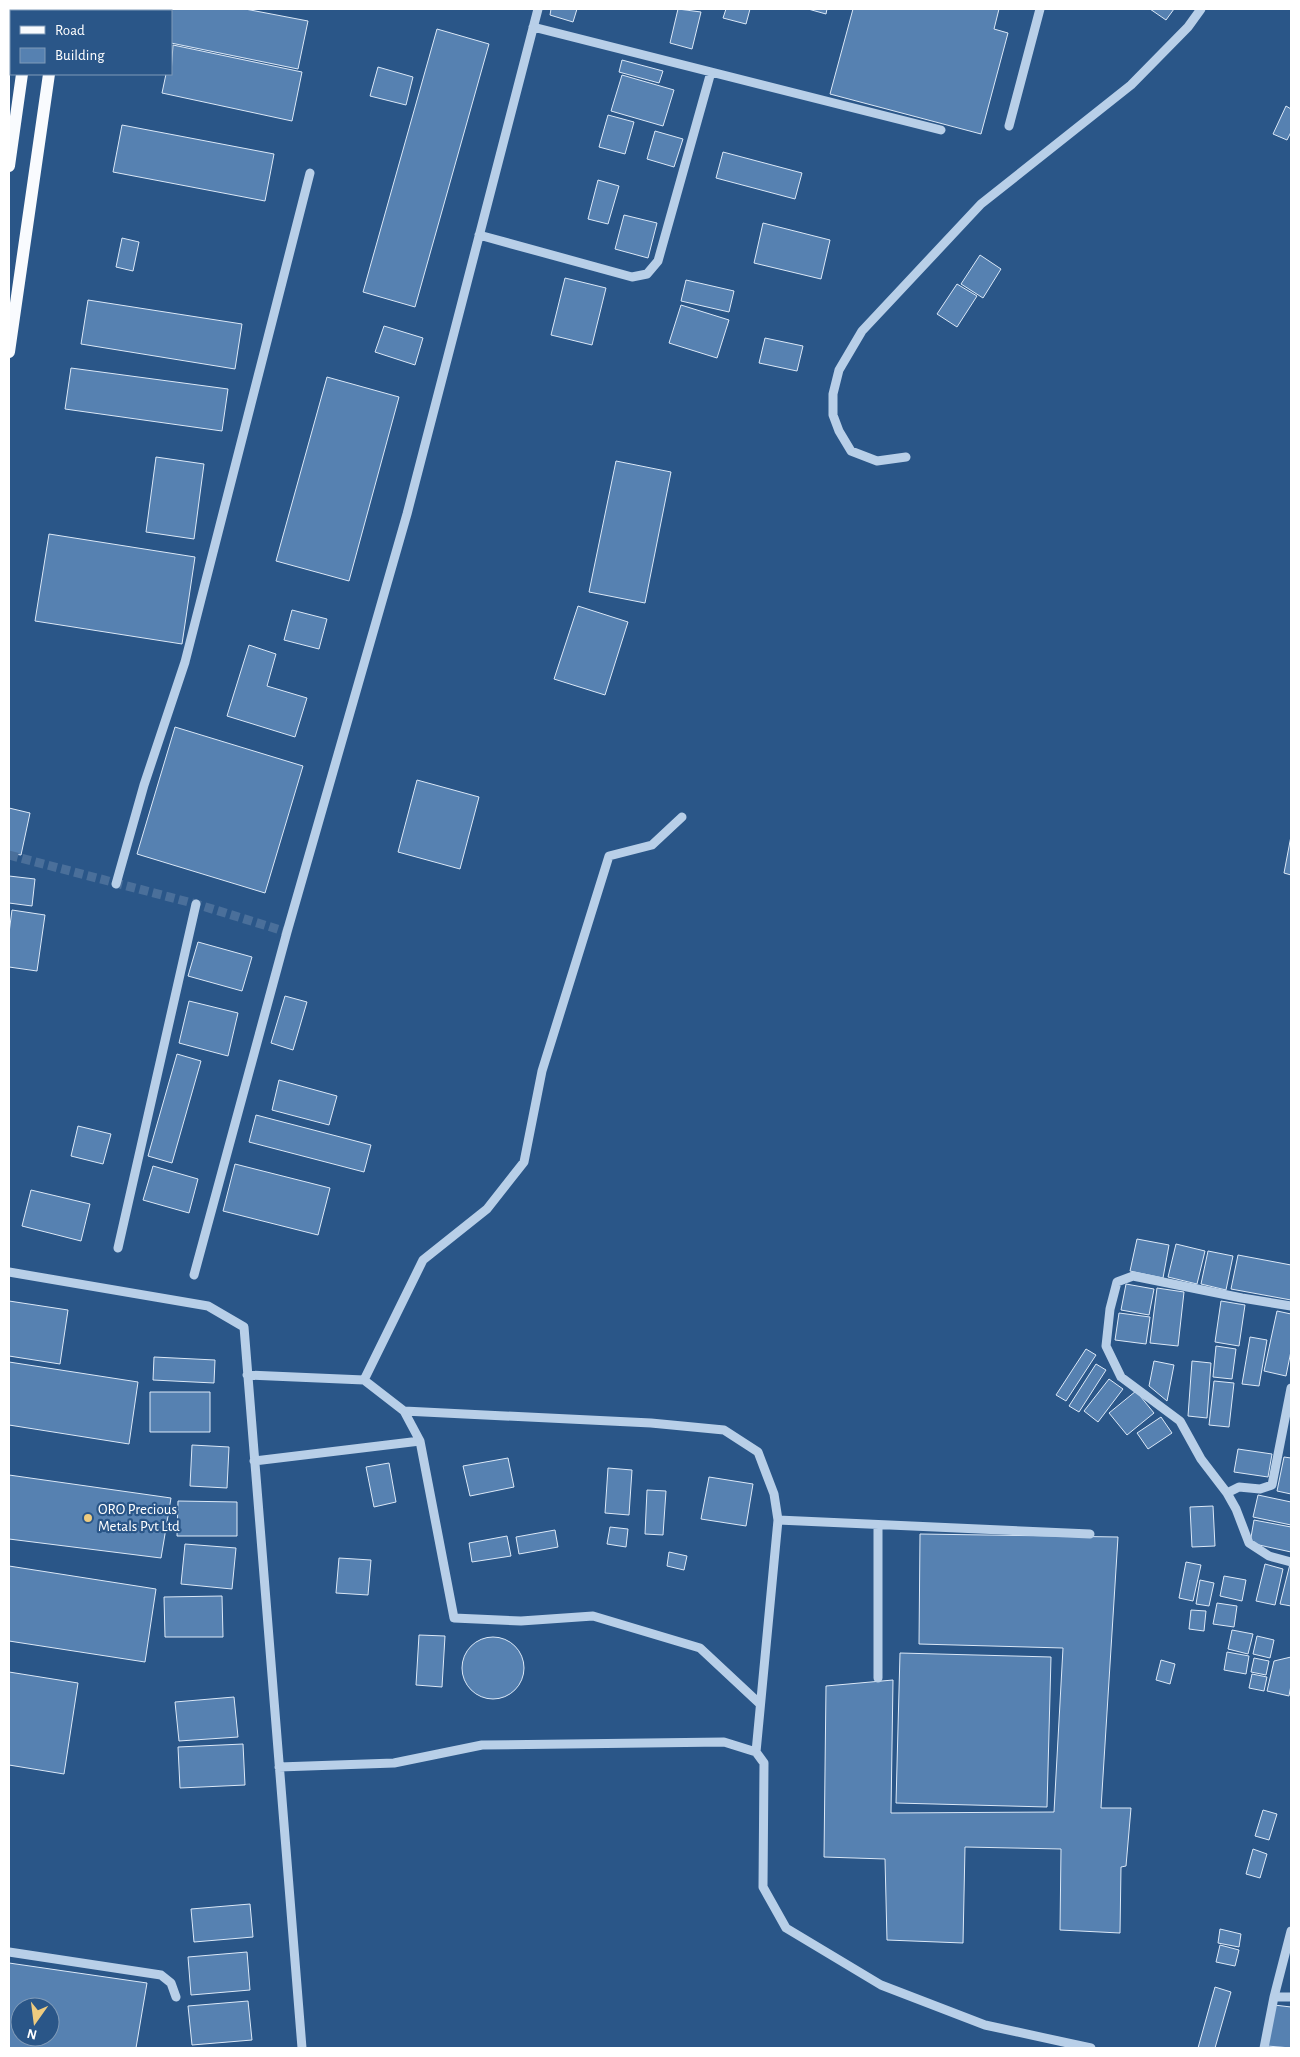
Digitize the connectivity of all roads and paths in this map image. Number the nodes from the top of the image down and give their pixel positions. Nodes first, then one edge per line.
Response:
1 (538, 9) edge
2 (1040, 9) edge
3 (1201, 9) edge
4 (533, 28) junction
5 (711, 72) junction
6 (22, 75) edge
7 (49, 75) edge
8 (1010, 126) dead end
9 (941, 130) dead end
10 (9, 166) edge
11 (310, 173) dead end
12 (479, 235) junction
13 (9, 352) edge
14 (906, 457) dead end
15 (682, 816) dead end
16 (116, 884) dead end
17 (196, 904) dead end
18 (118, 1248) dead end
19 (9, 1272) edge
20 (194, 1275) dead end
21 (1291, 1306) edge
22 (248, 1376) junction
23 (364, 1380) junction
24 (1291, 1388) edge
25 (404, 1411) junction
26 (420, 1441) junction
27 (254, 1461) junction
28 (1227, 1493) junction
29 (778, 1520) junction
30 (878, 1524) junction
31 (1090, 1534) dead end
32 (1291, 1562) edge
33 (878, 1678) dead end
34 (760, 1704) junction
35 (756, 1752) junction
36 (279, 1766) junction
37 (1291, 1931) edge
38 (9, 1952) edge
39 (1274, 1996) junction
40 (176, 1997) dead end
41 (1291, 1997) edge
42 (302, 2048) edge
43 (1091, 2048) edge
44 (1264, 2048) edge

1 - 4 street
2 - 8 street
3 - 14 street
4 - 5 street
4 - 12 street
5 - 9 street
5 - 12 street
6 - 10 main road
7 - 13 main road
11 - 16 street
12 - 20 street
15 - 23 street
17 - 18 street
19 - 22 street
21 - 28 street
22 - 23 street
22 - 27 street
23 - 25 street
24 - 28 street
25 - 26 street
25 - 29 street
26 - 27 street
26 - 34 street
27 - 36 street
28 - 32 street
29 - 30 street
29 - 34 street
30 - 31 street
30 - 33 street
34 - 35 street
35 - 36 street
35 - 43 street
36 - 42 street
37 - 39 street
38 - 40 street
39 - 41 street
39 - 44 street

